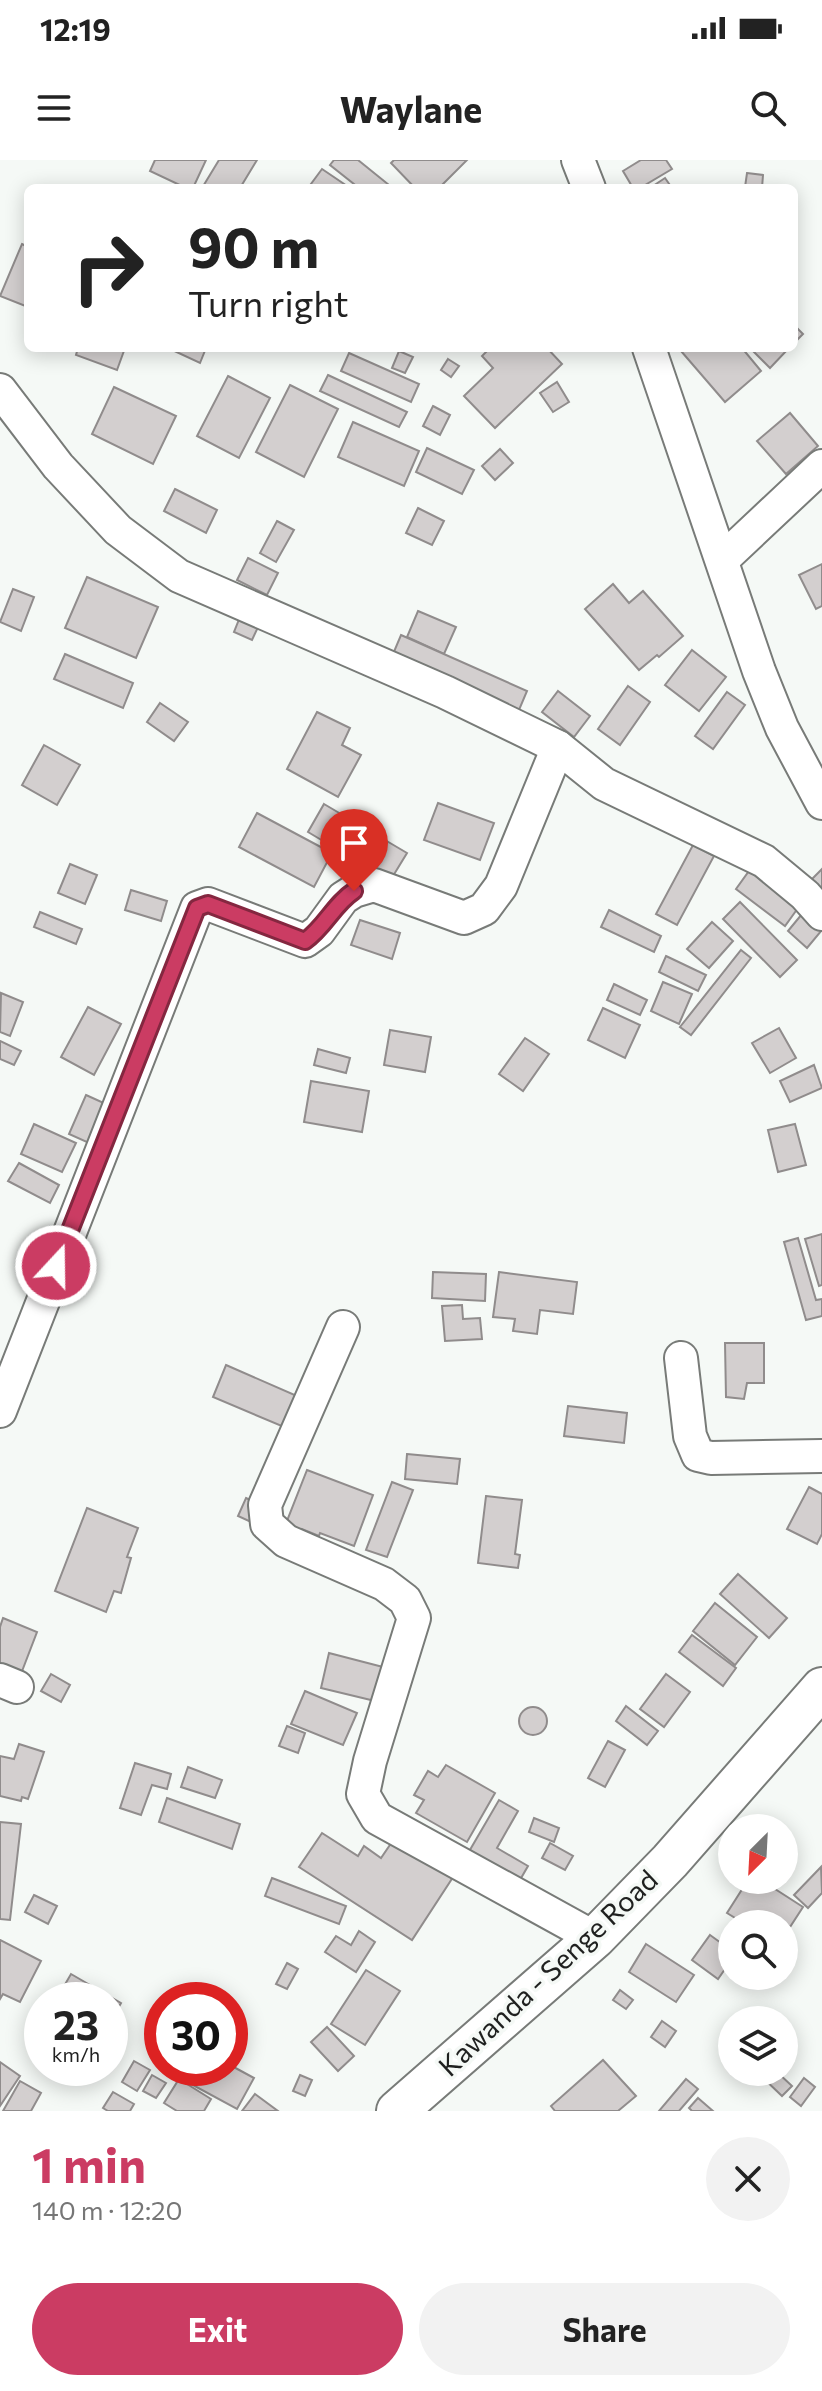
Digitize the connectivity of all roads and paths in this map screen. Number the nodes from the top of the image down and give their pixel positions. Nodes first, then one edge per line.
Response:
1 (578, 160) edge
2 (587, 184) edge
3 (650, 352) edge
4 (0, 390) edge
5 (822, 466) edge
6 (722, 560) junction
7 (558, 747) junction
8 (822, 803) edge
9 (822, 914) edge
10 (343, 1327) dead end
11 (681, 1358) dead end
12 (0, 1411) edge
13 (822, 1456) edge
14 (822, 1688) edge
15 (595, 1938) junction
16 (397, 2111) edge

1 - 2 street
3 - 6 street
4 - 7 street
5 - 6 street
6 - 8 street
7 - 9 street
7 - 12 street
10 - 15 street
11 - 13 street
14 - 15 street, Kawanda - Senge Road
15 - 16 street, Kawanda - Senge Road

